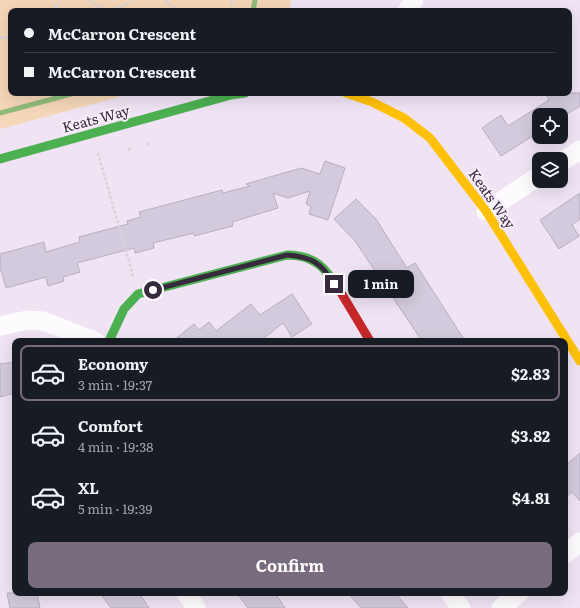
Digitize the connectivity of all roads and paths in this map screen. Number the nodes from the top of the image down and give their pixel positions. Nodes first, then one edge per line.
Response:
1 (62, 0) edge
2 (89, 0) edge
3 (135, 0) edge
4 (166, 0) edge
5 (54, 8) edge
6 (101, 8) edge
7 (115, 8) edge
8 (175, 8) edge
9 (227, 96) edge
10 (363, 96) edge
11 (374, 98) edge
12 (148, 143) dead end
13 (129, 148) dead end
14 (149, 148) dead end
15 (580, 150) edge
16 (98, 153) dead end
17 (130, 153) dead end
18 (0, 158) edge
19 (568, 158) edge
20 (532, 181) edge
21 (486, 211) junction
22 (138, 294) junction
23 (0, 326) edge
24 (87, 338) edge
25 (110, 338) edge
26 (368, 338) edge
27 (566, 338) edge
28 (568, 342) edge
29 (580, 361) edge
30 (580, 542) edge
31 (568, 552) edge
32 (188, 596) edge
33 (452, 596) edge
34 (515, 596) edge
35 (196, 608) edge
36 (461, 608) edge
37 (501, 608) edge

1 - 5 path
2 - 6 path
3 - 7 path
4 - 8 path
9 - 18 street, Keats Way
10 - 11 street, Keats Way
11 - 21 street, Keats Way
12 - 14 path
13 - 17 path
15 - 19 street
16 - 22 path
20 - 21 street
21 - 27 street, Keats Way
22 - 25 street
22 - 26 street
23 - 24 street
28 - 29 street, Keats Way
30 - 31 street
32 - 35 street
33 - 36 street
34 - 37 street

